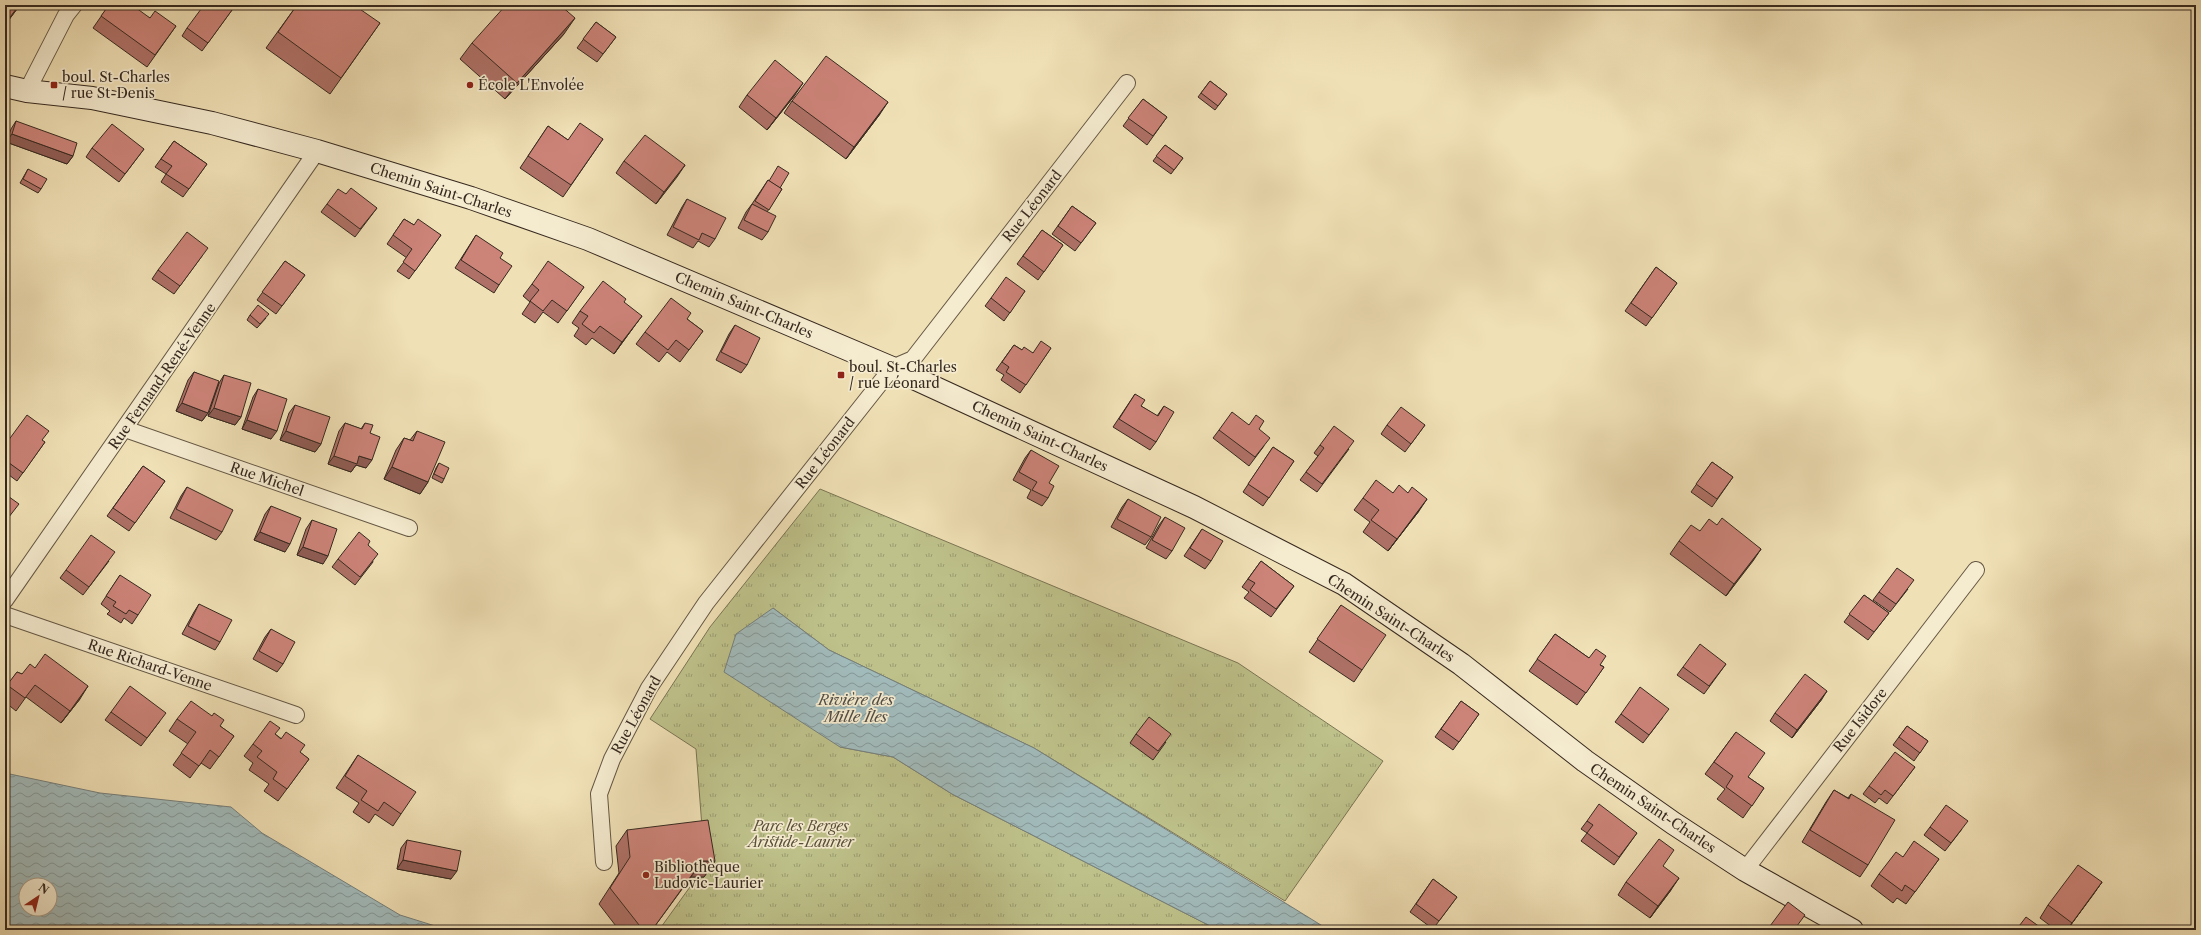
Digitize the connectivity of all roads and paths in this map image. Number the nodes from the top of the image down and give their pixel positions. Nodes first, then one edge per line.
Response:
1 (74, 5) edge
2 (1127, 83) dead end
3 (5, 86) edge
4 (27, 91) junction
5 (317, 151) junction
6 (892, 368) junction
7 (125, 429) junction
8 (409, 528) dead end
9 (1976, 570) dead end
10 (5, 600) edge
11 (5, 616) edge
12 (296, 716) dead end
13 (604, 862) dead end
14 (1745, 870) junction
15 (1852, 930) edge

1 - 4 street
2 - 6 street, Rue Léonard
3 - 4 main road, Chemin Saint-Charles
4 - 5 main road, Chemin Saint-Charles
5 - 6 main road, Chemin Saint-Charles
5 - 7 street, Rue Fernand-René-Venne
6 - 13 street, Rue Léonard
6 - 14 main road, Chemin Saint-Charles
7 - 8 street, Rue Michel
7 - 10 street, Rue Fernand-René-Venne
9 - 14 street, Rue Isidore
11 - 12 street, Rue Richard-Venne
14 - 15 main road, Chemin Saint-Charles

